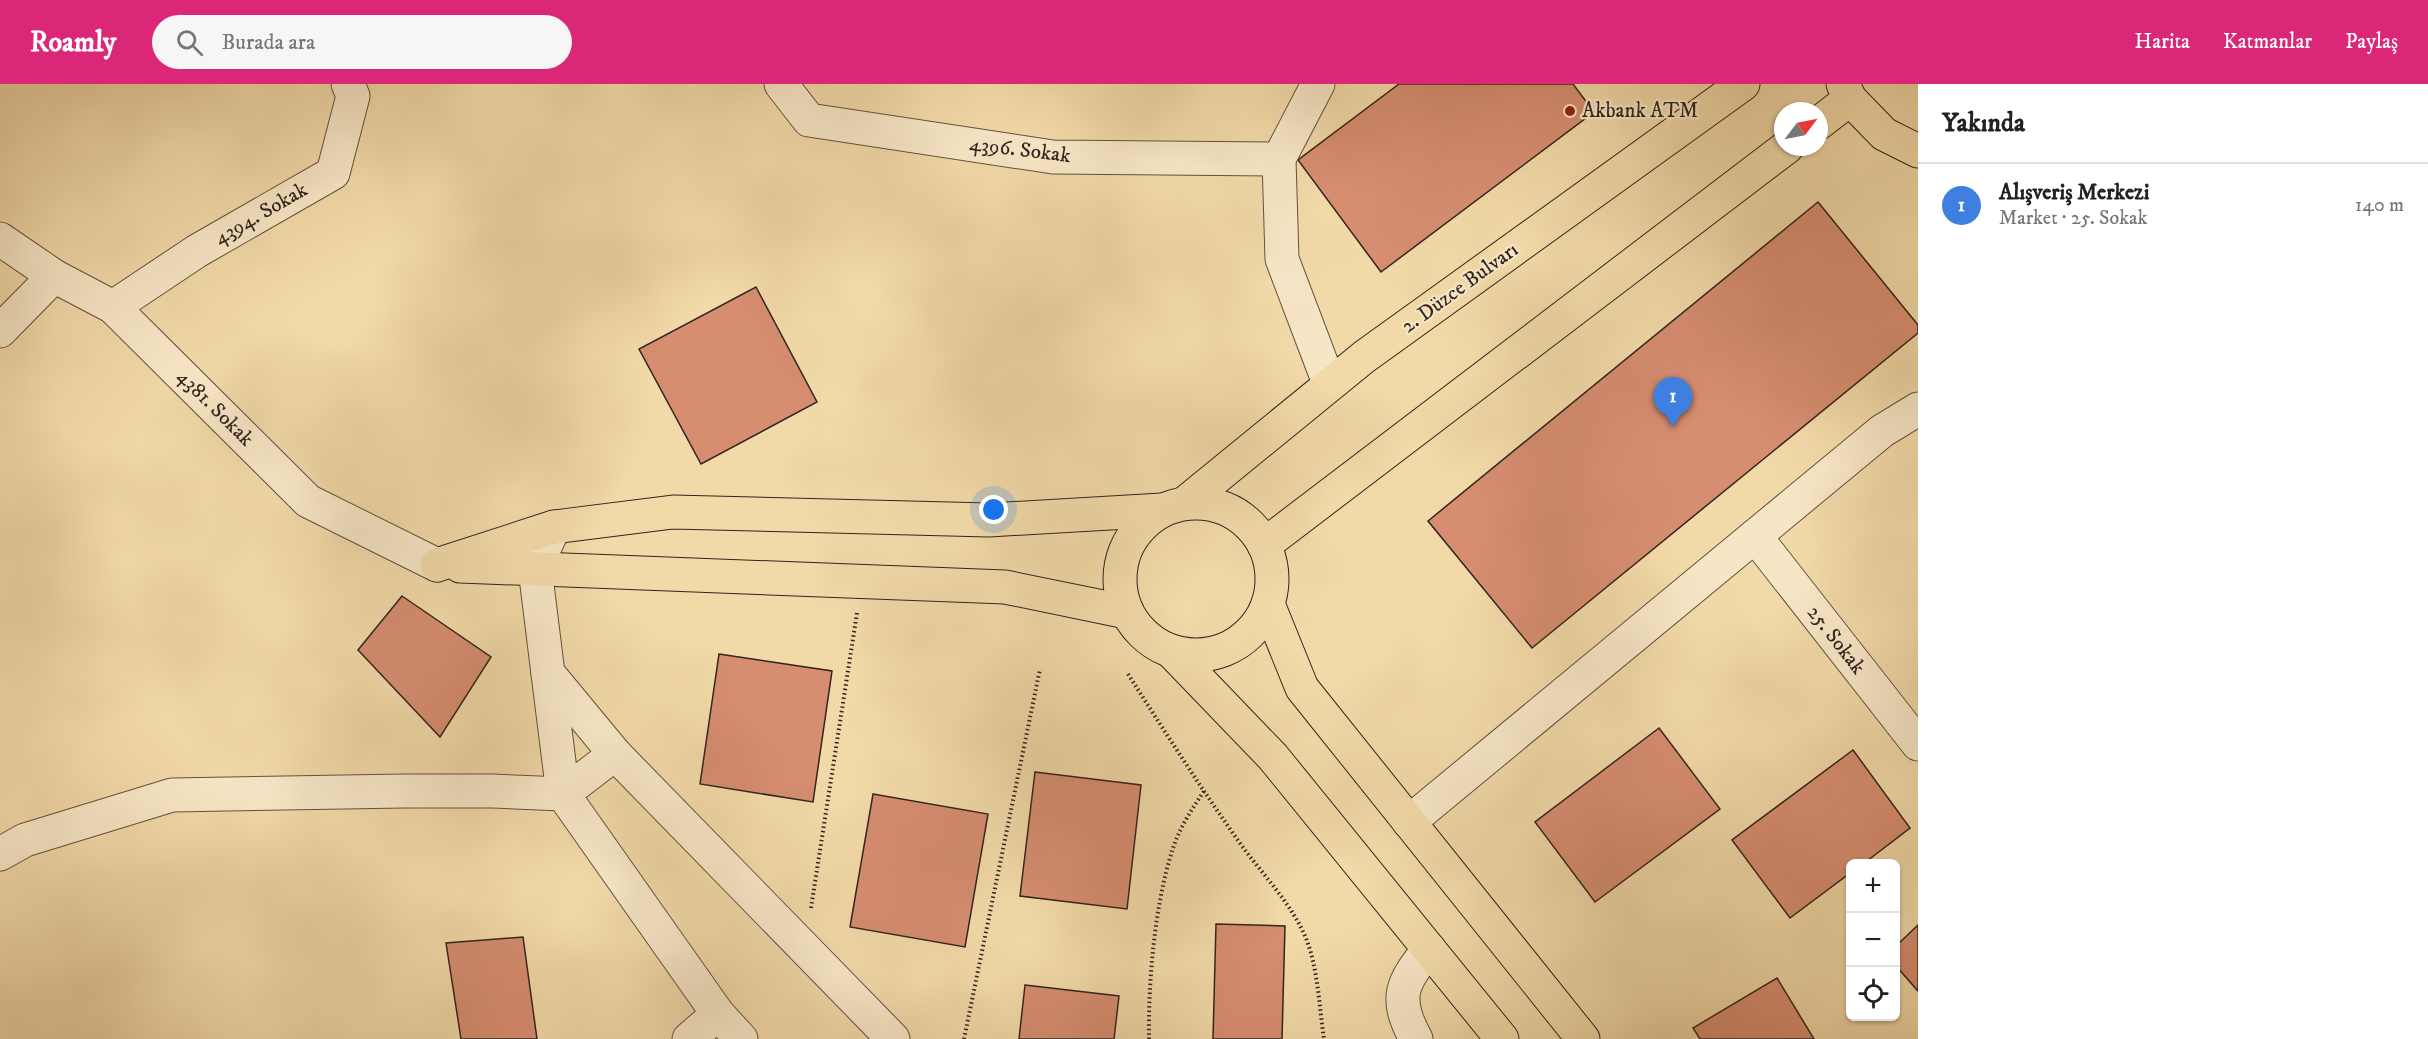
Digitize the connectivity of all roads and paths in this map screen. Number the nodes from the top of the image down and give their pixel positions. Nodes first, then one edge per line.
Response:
1 (348, 84) edge
2 (781, 84) edge
3 (1318, 84) edge
4 (1743, 84) edge
5 (1847, 92) edge
6 (1828, 113) edge
7 (1918, 151) edge
8 (1776, 156) edge
9 (1279, 159) junction
10 (0, 239) edge
11 (54, 276) junction
12 (113, 307) junction
13 (0, 331) edge
14 (1329, 384) junction
15 (1918, 409) edge
16 (1173, 507) junction
17 (554, 527) junction
18 (1755, 536) junction
19 (1264, 545) junction
20 (437, 565) junction
21 (535, 569) junction
22 (858, 581) junction
23 (1268, 604) junction
24 (1127, 612) junction
25 (1171, 651) junction
26 (1040, 669) dead end
27 (548, 673) junction
28 (1128, 674) dead end
29 (1918, 744) edge
30 (615, 754) junction
31 (1204, 791) junction
32 (563, 794) junction
33 (1410, 822) junction
34 (0, 854) edge
35 (798, 942) junction
36 (1429, 949) junction
37 (718, 1014) junction
38 (689, 1039) edge
39 (741, 1039) edge
40 (893, 1039) edge
41 (964, 1039) edge
42 (1149, 1039) edge
43 (1324, 1039) edge
44 (1416, 1039) edge
45 (1502, 1039) edge
46 (1583, 1039) edge

1 - 12 street, 4394. Sokak
2 - 9 street, 4396. Sokak
3 - 9 street
4 - 14 main road, 2. Düzce Bulvarı
5 - 6 main road
5 - 7 main road
8 - 19 main road
9 - 14 street
10 - 11 street, 4381. Sokak
11 - 12 street, 4381. Sokak
11 - 13 street
12 - 20 street, 4381. Sokak
14 - 16 main road, 2. Düzce Bulvarı
15 - 18 street
16 - 17 main road
16 - 19 main road
16 - 24 main road
17 - 20 main road
17 - 21 street
18 - 29 street, 25. Sokak
18 - 33 street
19 - 23 main road
20 - 21 main road
21 - 22 main road
21 - 27 street
22 - 24 main road
22 - 35 path
23 - 25 main road
23 - 33 main road
24 - 25 main road
25 - 36 main road
26 - 41 path
27 - 30 street
27 - 32 street
28 - 31 path
30 - 32 street
30 - 35 street
31 - 42 path
31 - 43 path
32 - 34 street
32 - 37 street
33 - 46 main road
35 - 40 street
36 - 44 street
36 - 45 main road
37 - 38 street
37 - 39 street

